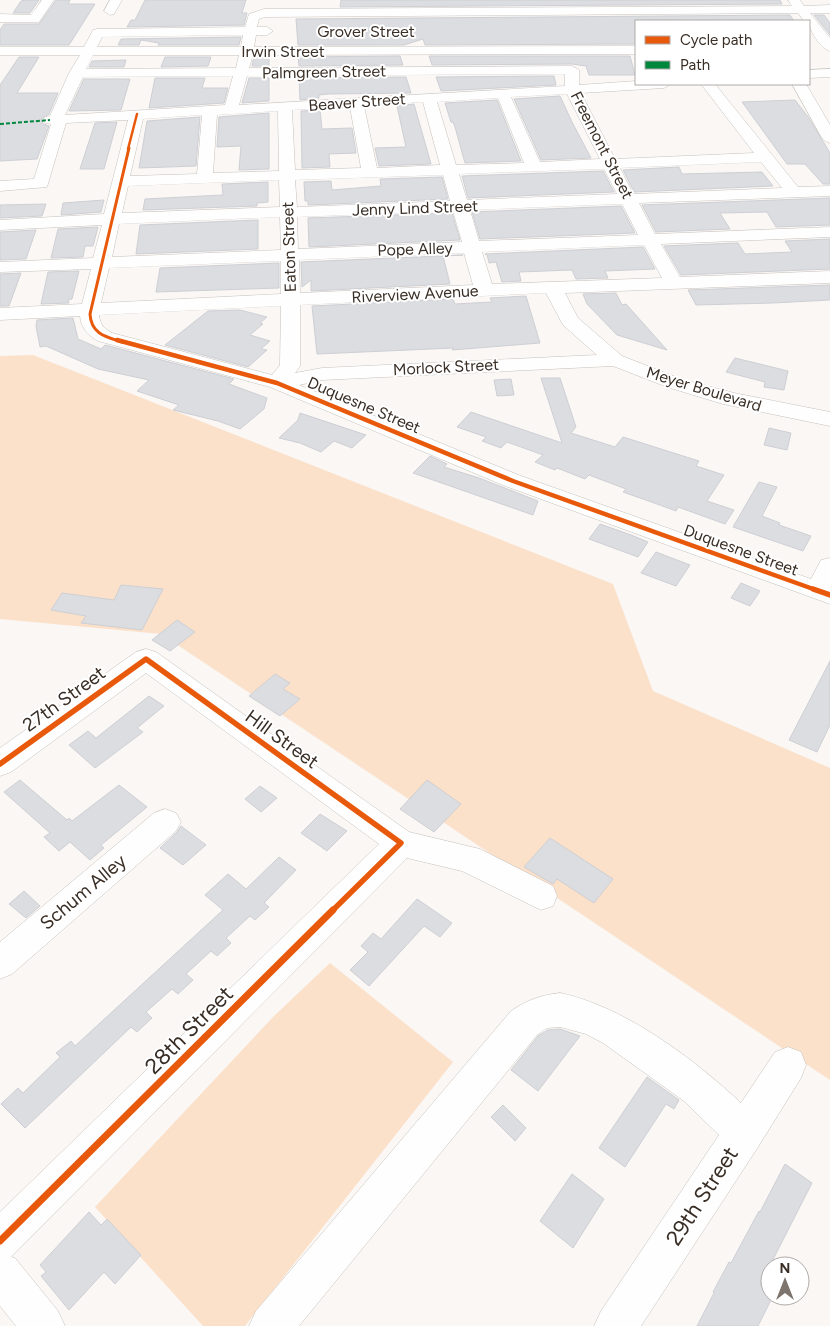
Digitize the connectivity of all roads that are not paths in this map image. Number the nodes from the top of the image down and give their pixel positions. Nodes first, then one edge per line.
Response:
1 (48, 0) edge
2 (798, 4) edge
3 (552, 5) edge
4 (830, 9) edge
5 (676, 10) edge
6 (410, 11) edge
7 (0, 18) edge
8 (807, 20) edge
9 (812, 28) edge
10 (830, 28) edge
11 (250, 31) junction
12 (279, 31) dead end
13 (561, 38) junction
14 (412, 44) junction
15 (816, 47) dead end
16 (830, 47) edge
17 (247, 51) junction
18 (87, 52) junction
19 (635, 53) edge
20 (6, 55) edge
21 (572, 70) junction
22 (76, 73) junction
23 (242, 73) junction
24 (830, 73) edge
25 (810, 74) edge
26 (635, 85) edge
27 (709, 85) edge
28 (800, 85) edge
29 (418, 88) junction
30 (572, 90) junction
31 (503, 94) junction
32 (356, 102) junction
33 (285, 106) junction
34 (232, 109) junction
35 (210, 110) junction
36 (138, 114) junction
37 (55, 120) junction
38 (830, 138) edge
39 (765, 157) junction
40 (611, 163) junction
41 (534, 167) junction
42 (450, 170) junction
43 (370, 173) junction
44 (287, 175) junction
45 (205, 179) junction
46 (120, 182) junction
47 (0, 186) edge
48 (830, 191) edge
49 (794, 193) junction
50 (630, 199) junction
51 (461, 206) junction
52 (288, 213) junction
53 (110, 219) junction
54 (0, 225) edge
55 (830, 232) edge
56 (648, 239) junction
57 (470, 247) junction
58 (289, 254) junction
59 (103, 262) junction
60 (0, 267) edge
61 (830, 277) edge
62 (674, 284) junction
63 (553, 288) junction
64 (484, 290) junction
65 (291, 300) junction
66 (90, 309) junction
67 (0, 314) edge
68 (615, 360) junction
69 (277, 383) junction
70 (830, 419) edge
71 (830, 566) edge
72 (824, 593) edge
73 (146, 658) joint
74 (0, 764) edge
75 (165, 822) dead end
76 (401, 842) junction
77 (541, 896) dead end
78 (0, 963) edge
79 (788, 1065) dead end
80 (744, 1133) junction
81 (0, 1241) edge
82 (0, 1274) edge
83 (43, 1326) edge
84 (271, 1326) edge
85 (616, 1326) edge

1 - 7 street
2 - 4 street
2 - 5 street
2 - 8 street
3 - 5 street
3 - 6 street
3 - 13 street, Freemont Street
6 - 11 street
9 - 10 street
9 - 16 street
11 - 12 street
11 - 17 street
11 - 18 street
13 - 14 street, Irwin Street
13 - 19 street, Irwin Street
13 - 21 street, Freemont Street
14 - 17 street, Irwin Street
14 - 29 street
15 - 16 street
17 - 18 street, Irwin Street
17 - 23 street
18 - 20 street, Irwin Street
18 - 22 street
21 - 29 street, Palmgreen Street
21 - 30 street, Freemont Street
22 - 23 street, Palmgreen Street
22 - 37 street
23 - 29 street, Palmgreen Street
23 - 34 street
24 - 25 street
26 - 30 street, Beaver Street
27 - 39 street
28 - 38 street
29 - 31 street, Beaver Street
29 - 32 street, Beaver Street
29 - 42 street
30 - 31 street, Beaver Street
30 - 40 street, Freemont Street
31 - 41 street
32 - 33 street, Beaver Street
32 - 43 street
33 - 34 street, Beaver Street
33 - 44 street, Eaton Street
34 - 35 street, Beaver Street
35 - 36 street, Beaver Street
35 - 45 street
36 - 37 street, Beaver Street
36 - 46 street, Duquesne Street
37 - 47 street
39 - 40 street
39 - 49 street
40 - 41 street
40 - 50 street, Freemont Street
41 - 42 street
42 - 43 street
42 - 51 street
43 - 44 street
44 - 45 street
44 - 52 street, Eaton Street
45 - 46 street
46 - 53 street, Duquesne Street
48 - 49 street, Jenny Lind Street
49 - 50 street, Jenny Lind Street
50 - 51 street, Jenny Lind Street
50 - 56 street, Freemont Street
51 - 52 street, Jenny Lind Street
51 - 57 street
52 - 53 street, Jenny Lind Street
52 - 58 street, Eaton Street
53 - 54 street, Jenny Lind Street
53 - 59 street, Duquesne Street
55 - 56 street, Pope Alley
56 - 57 street, Pope Alley
56 - 62 street, Freemont Street
57 - 58 street, Pope Alley
57 - 64 street
58 - 59 street, Pope Alley
58 - 65 street, Eaton Street
59 - 60 street, Pope Alley
59 - 66 street, Duquesne Street
61 - 62 street, Riverview Avenue
62 - 63 street, Riverview Avenue
63 - 64 street, Riverview Avenue
63 - 68 street, Meyer Boulevard
64 - 65 street, Riverview Avenue
65 - 66 street, Riverview Avenue
65 - 69 street, Eaton Street
66 - 67 street, Riverview Avenue
66 - 69 street, Duquesne Street
68 - 69 street, Morlock Street
68 - 70 street, Meyer Boulevard
69 - 72 street, Duquesne Street
71 - 72 street
73 - 74 street, 27th Street
73 - 76 street, Hill Street
75 - 78 street, Schum Alley
76 - 77 street
76 - 81 street, 28th Street
79 - 80 street, 29th Street
80 - 84 street
80 - 85 street, 29th Street
82 - 83 street

